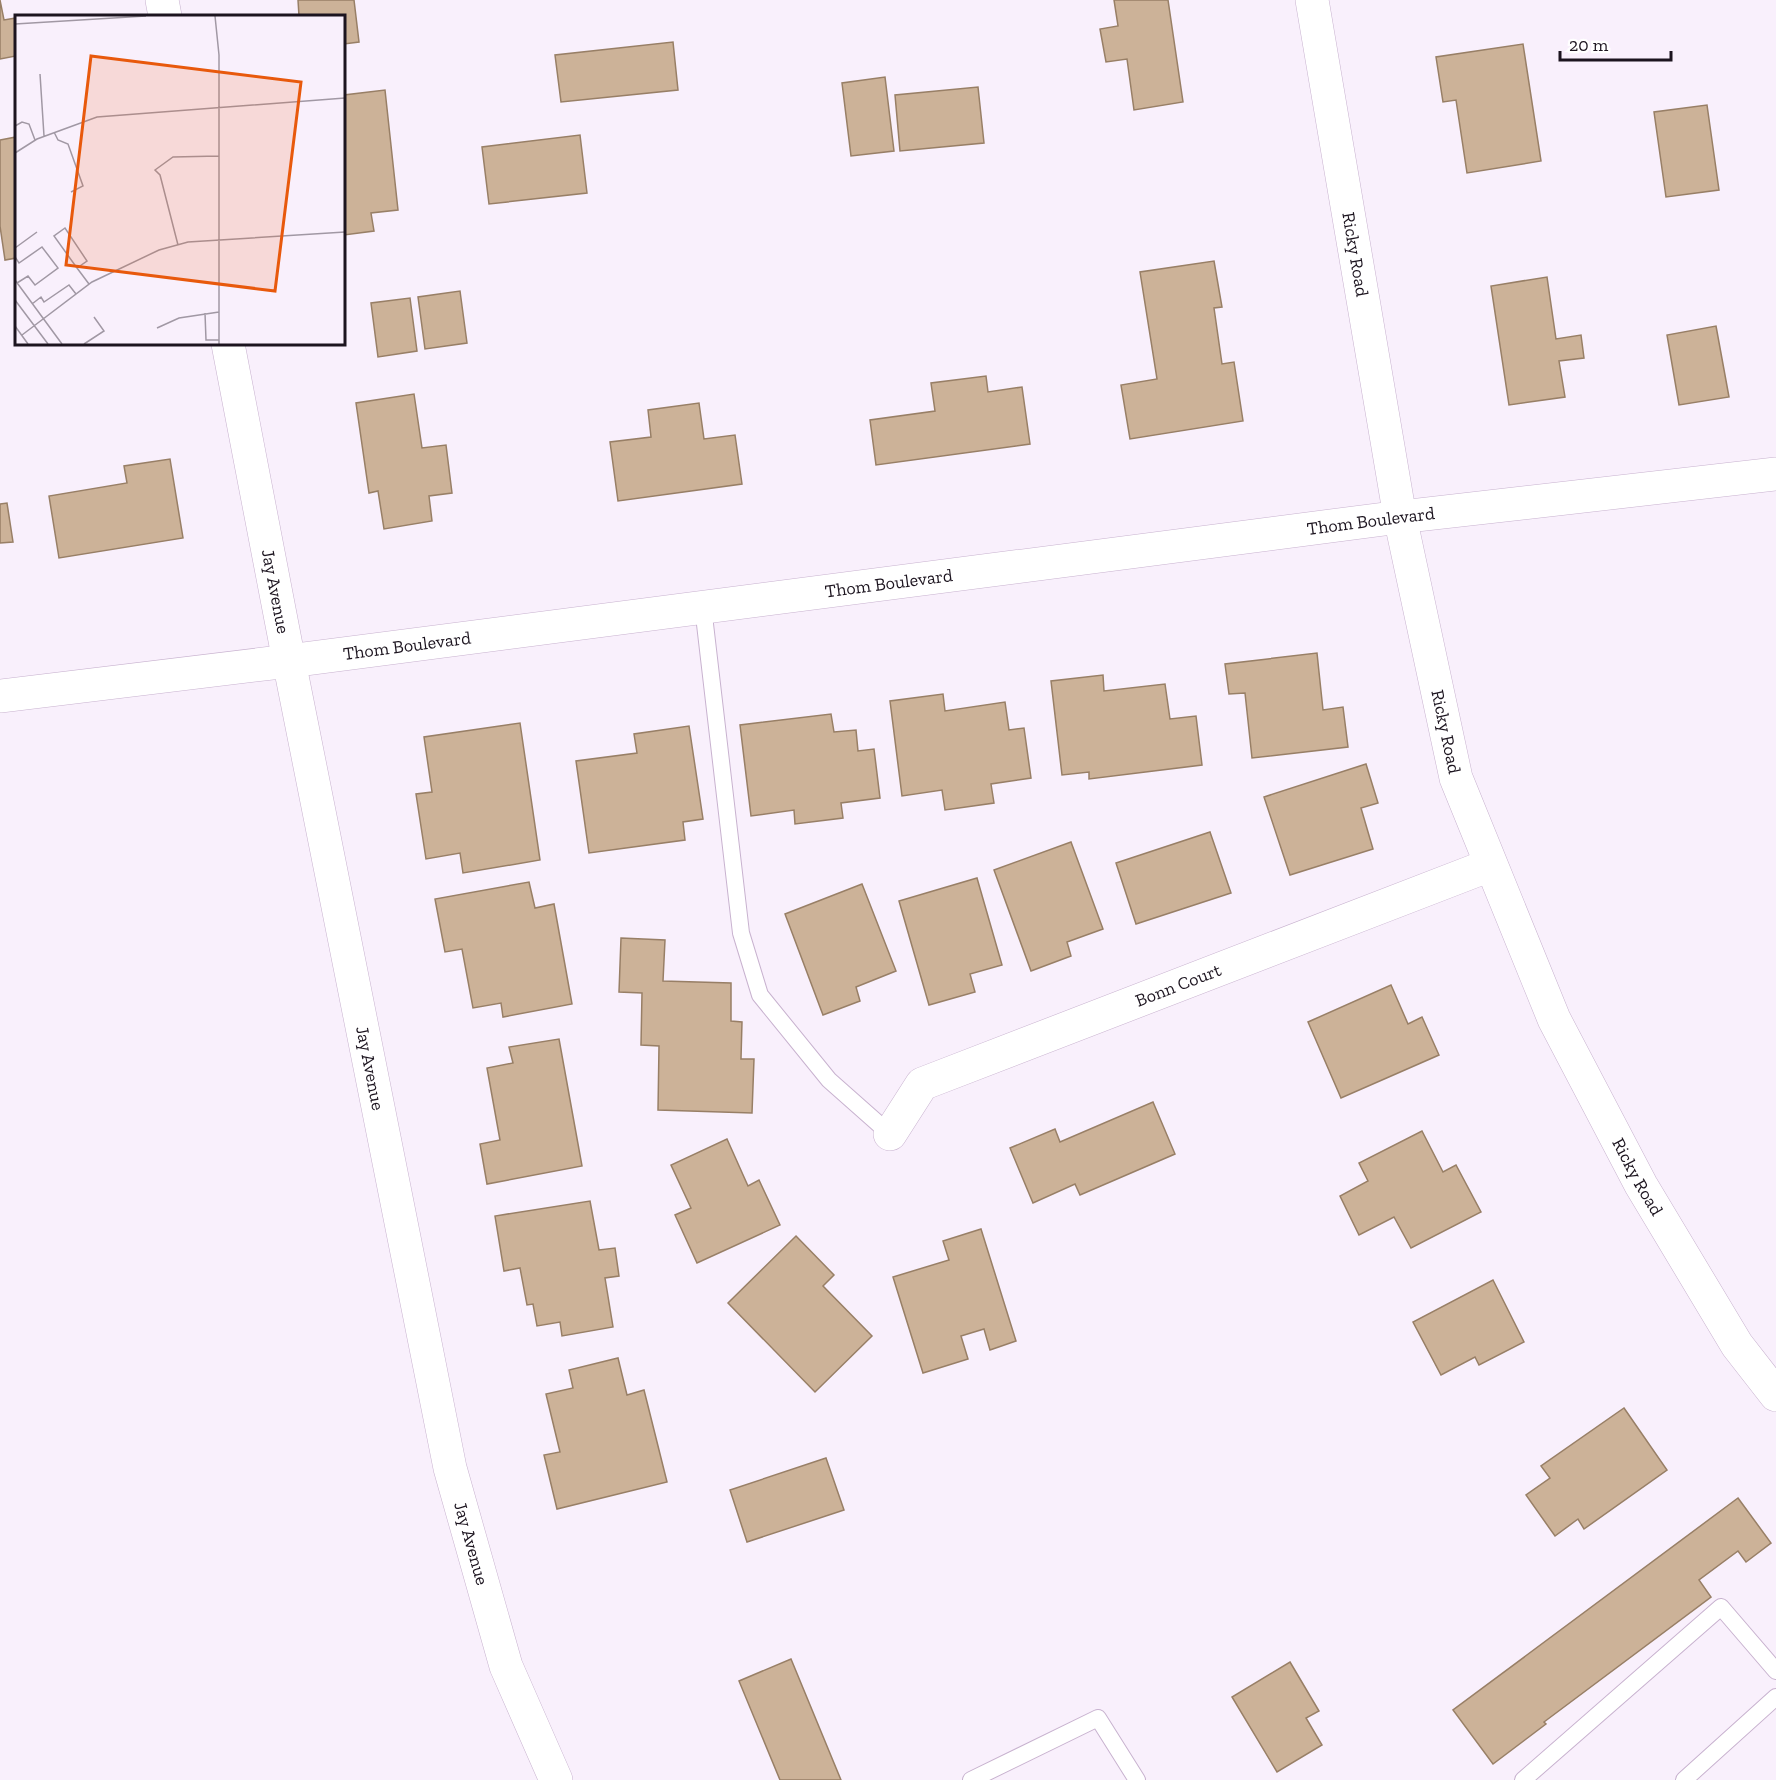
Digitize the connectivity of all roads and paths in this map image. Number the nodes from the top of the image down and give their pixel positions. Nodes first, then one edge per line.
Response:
1 (162, 0) edge
2 (1312, 0) edge
3 (165, 15) edge
4 (228, 345) edge
5 (1776, 474) edge
6 (1400, 517) junction
7 (703, 607) junction
8 (289, 661) junction
9 (0, 696) edge
10 (1490, 865) junction
11 (890, 1134) joint
12 (1776, 1395) edge
13 (1776, 1671) edge
14 (1776, 1697) edge
15 (556, 1780) edge
16 (971, 1780) edge
17 (1137, 1780) edge
18 (1523, 1780) edge
19 (1684, 1780) edge

1 - 3 street
2 - 6 street, Ricky Road
4 - 8 street, Jay Avenue
5 - 6 street, Thom Boulevard
6 - 7 street, Thom Boulevard
6 - 10 street, Ricky Road
7 - 8 street, Thom Boulevard
7 - 11 lane
8 - 9 street, Thom Boulevard
8 - 15 street, Jay Avenue
10 - 11 street, Bonn Court
10 - 12 street, Ricky Road
13 - 18 lane
14 - 19 lane
16 - 17 lane

